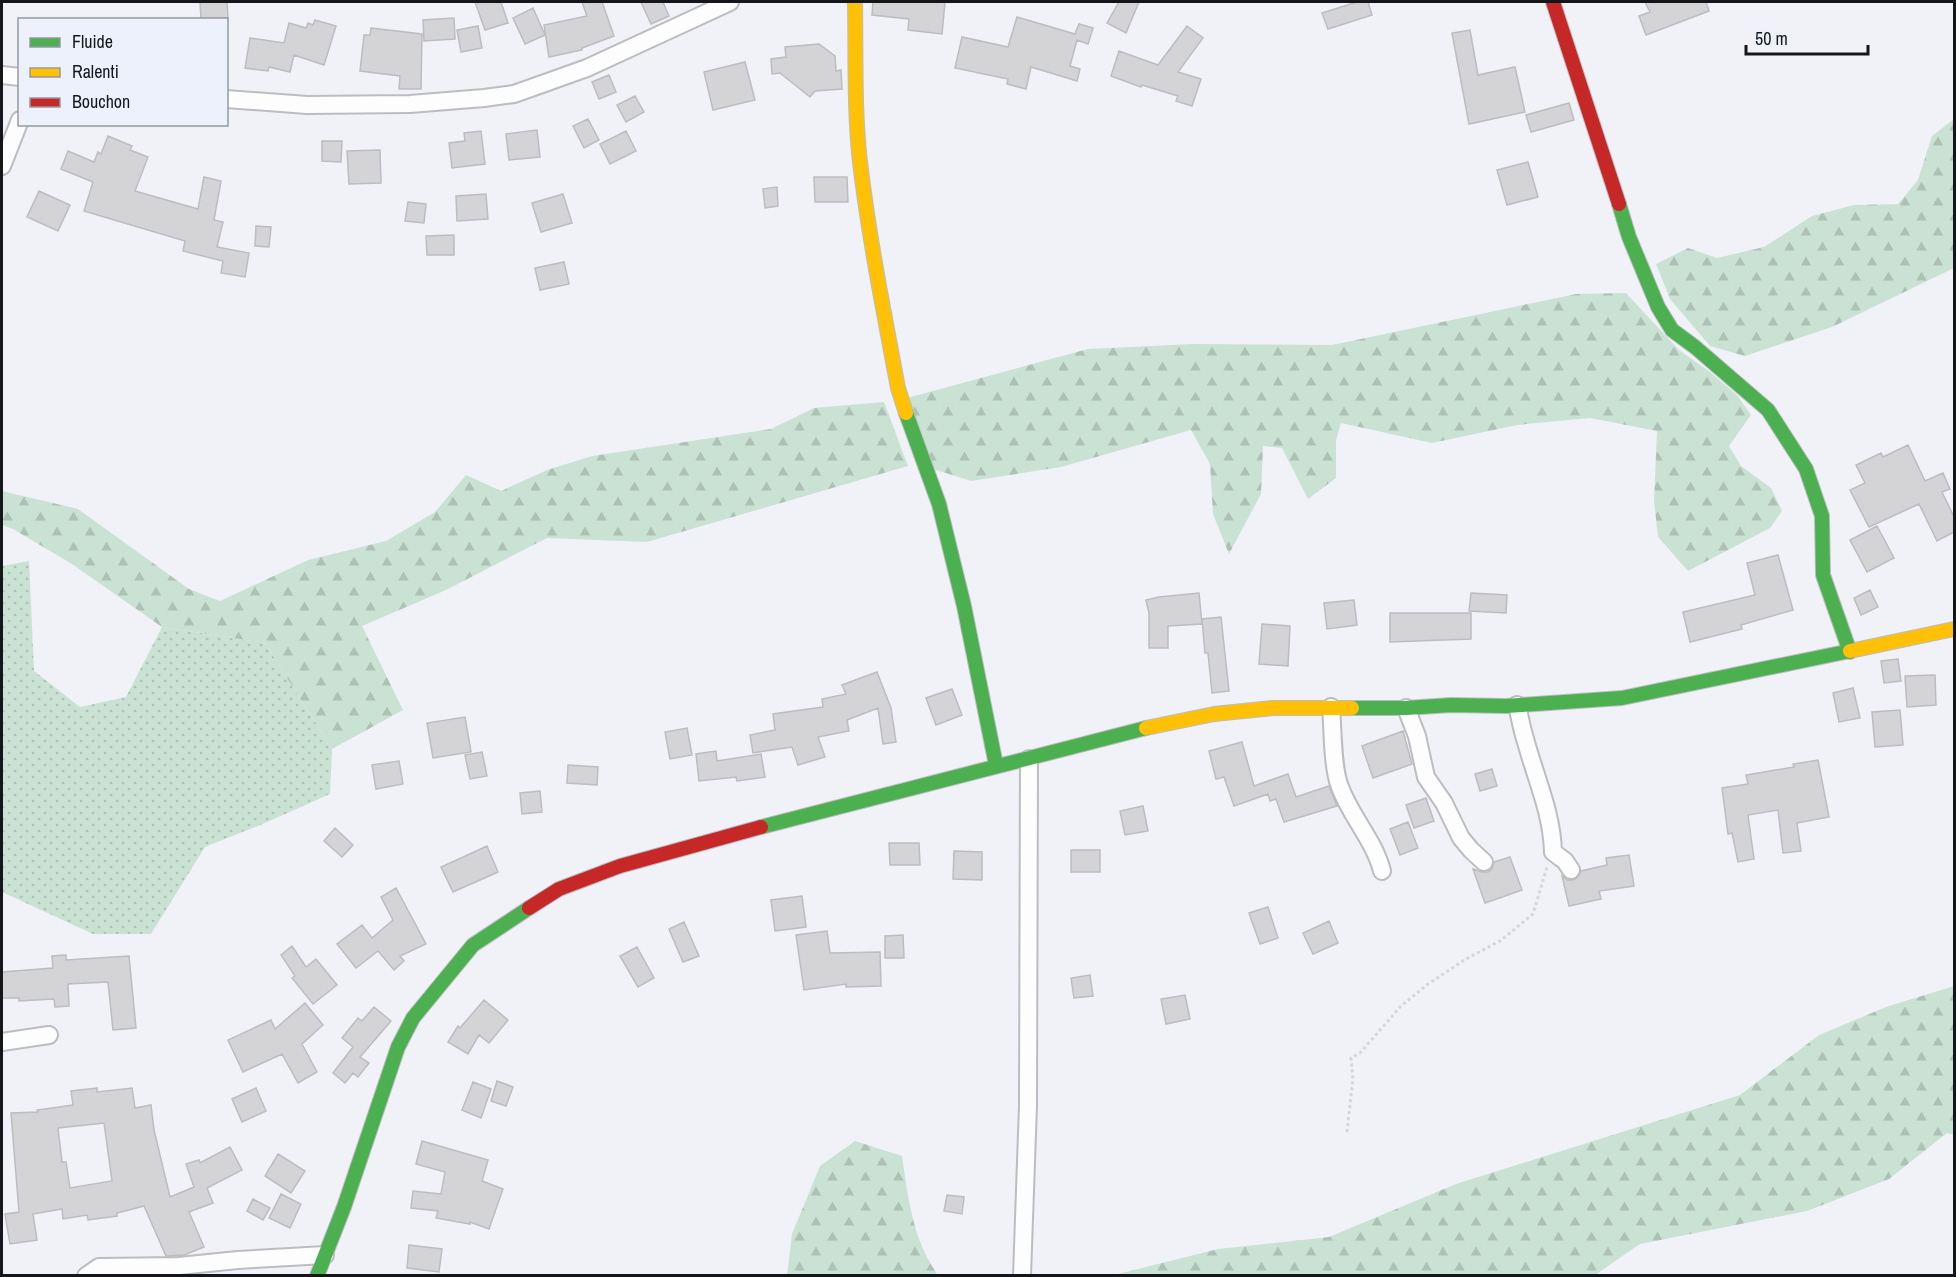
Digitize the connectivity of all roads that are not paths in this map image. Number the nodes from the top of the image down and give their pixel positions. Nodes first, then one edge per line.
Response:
1 (730, 2) edge
2 (855, 2) edge
3 (1553, 2) edge
4 (2, 75) edge
5 (18, 77) edge
6 (228, 99) edge
7 (18, 125) edge
8 (2, 166) edge
9 (1954, 629) edge
10 (1850, 651) junction
11 (1517, 705) junction
12 (1331, 707) junction
13 (1406, 708) junction
14 (1029, 759) junction
15 (996, 765) junction
16 (1484, 862) dead end
17 (1571, 870) dead end
18 (1382, 871) dead end
19 (49, 1035) dead end
20 (2, 1042) edge
21 (325, 1255) junction
22 (86, 1275) edge
23 (317, 1275) edge
24 (1022, 1275) edge

1 - 6 street
2 - 15 street
3 - 10 street
4 - 5 street
7 - 8 street
9 - 10 street
10 - 11 street
11 - 13 street
11 - 17 street
12 - 13 street
12 - 14 street
12 - 18 street
13 - 16 street
14 - 15 street
14 - 24 street
15 - 21 street
19 - 20 street
21 - 22 street
21 - 23 street

